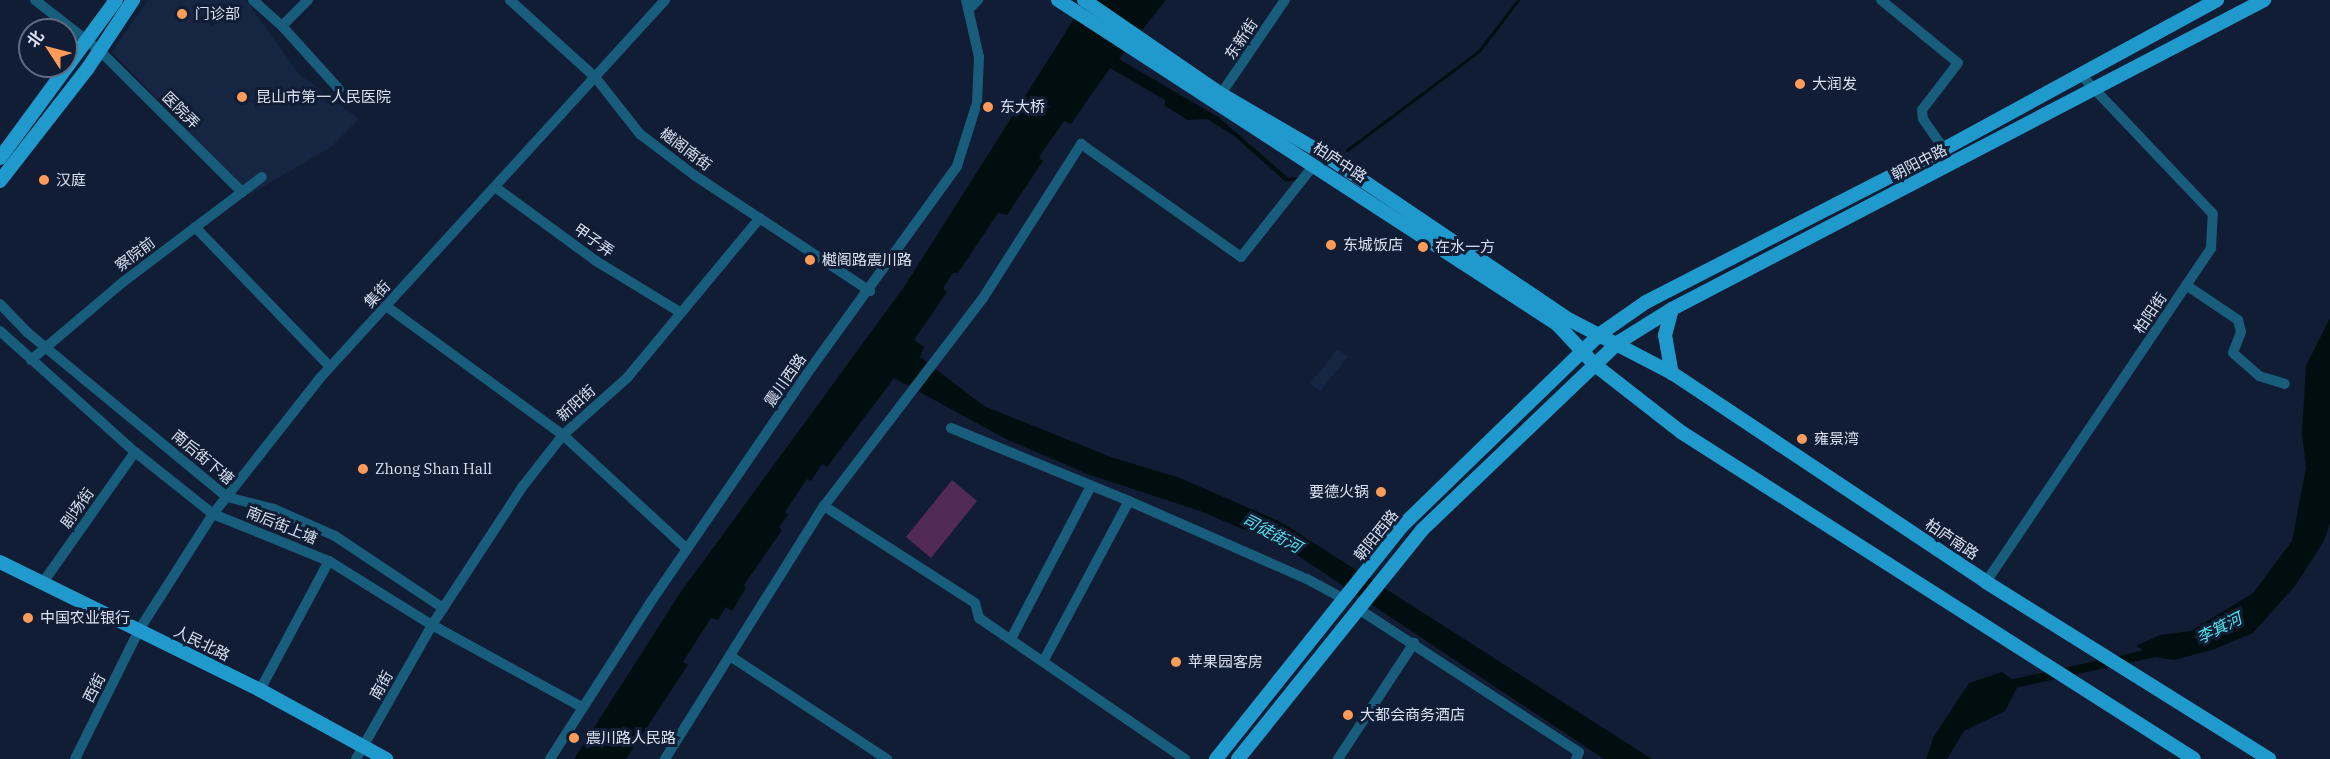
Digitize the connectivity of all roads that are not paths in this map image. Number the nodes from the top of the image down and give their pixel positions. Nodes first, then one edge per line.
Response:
1 (34, 0) edge
2 (116, 0) edge
3 (133, 0) edge
4 (253, 0) edge
5 (308, 0) edge
6 (510, 0) edge
7 (665, 0) edge
8 (978, 0) edge
9 (1058, 0) edge
10 (1084, 0) edge
11 (1285, 0) edge
12 (1881, 0) edge
13 (2217, 0) edge
14 (2264, 0) edge
15 (968, 4) edge
16 (282, 26) junction
17 (94, 46) junction
18 (1156, 57) junction
19 (2081, 75) junction
20 (595, 77) junction
21 (339, 89) dead end
22 (2095, 90) junction
23 (1221, 94) junction
24 (1944, 149) junction
25 (0, 158) edge
26 (1314, 165) junction
27 (262, 177) dead end
28 (0, 181) edge
29 (495, 187) junction
30 (242, 192) junction
31 (760, 219) junction
32 (195, 227) junction
33 (2186, 285) junction
34 (870, 291) junction
35 (0, 304) edge
36 (386, 306) junction
37 (1672, 309) junction
38 (680, 312) junction
39 (0, 331) edge
40 (1600, 334) junction
41 (1619, 342) junction
42 (47, 346) junction
43 (1583, 350) junction
44 (31, 360) junction
45 (1595, 364) junction
46 (330, 367) junction
47 (1672, 373) junction
48 (2285, 384) dead end
49 (951, 428) dead end
50 (564, 435) junction
51 (135, 452) junction
52 (1091, 486) junction
53 (226, 497) junction
54 (1129, 501) junction
55 (824, 506) junction
56 (213, 514) junction
57 (687, 549) junction
58 (329, 561) junction
59 (1, 565) edge
60 (44, 581) junction
61 (1986, 582) junction
62 (1348, 597) junction
63 (1362, 607) junction
64 (443, 608) junction
65 (432, 625) junction
66 (139, 630) junction
67 (1012, 637) junction
68 (1414, 643) junction
69 (730, 656) junction
70 (1044, 660) junction
71 (260, 690) junction
72 (582, 707) junction
73 (363, 746) junction
74 (75, 759) edge
75 (356, 759) edge
76 (386, 759) edge
77 (550, 759) edge
78 (665, 759) edge
79 (887, 759) edge
80 (1185, 759) edge
81 (1216, 759) edge
82 (1238, 759) edge
83 (1338, 759) edge
84 (1576, 759) edge
85 (2194, 759) edge
86 (2269, 759) edge

1 - 17 street, 医院弄
2 - 17 main road
3 - 17 main road
4 - 16 street
5 - 16 street
6 - 20 street, 樾阁南街
7 - 20 street, 集街
8 - 15 street
9 - 18 main road, 柏庐中路
10 - 18 main road, 柏庐中路
11 - 23 street, 东新街
12 - 24 street
13 - 19 main road, 朝阳中路
14 - 22 main road, 朝阳中路
15 - 34 street, 震川西路
16 - 21 street
17 - 25 main road
17 - 28 main road
17 - 30 street, 医院弄
18 - 23 main road, 柏庐中路
18 - 26 main road, 柏庐中路
19 - 22 street, 柏阳街
19 - 24 main road, 朝阳中路
20 - 29 street, 集街
20 - 31 street, 樾阁南街
22 - 33 street, 柏阳街
22 - 37 main road, 朝阳中路
23 - 40 main road, 柏庐中路
24 - 40 main road, 朝阳中路
26 - 43 main road, 柏庐中路
26 - 55 street
27 - 30 street, 察院前
29 - 36 street, 集街
29 - 38 street, 甲子弄
30 - 32 street, 察院前
31 - 34 street, 樾阁南街
31 - 38 street, 新阳街
32 - 42 street, 察院前
32 - 46 street
33 - 48 street
33 - 61 street, 柏阳街
34 - 57 street, 震川西路
35 - 42 street, 南后街下塘
36 - 46 street, 集街
36 - 50 street
37 - 41 main road, 朝阳中路
37 - 47 main road
38 - 50 street, 新阳街
39 - 44 street, 南后街上塘
40 - 41 main road, 柏庐中路
40 - 43 main road, 朝阳中路
41 - 45 main road, 朝阳中路
41 - 47 main road, 柏庐南路
42 - 44 street, 察院前
42 - 53 street, 南后街下塘
43 - 45 main road, 柏庐中路
43 - 62 main road, 朝阳西路
44 - 51 street, 南后街上塘
45 - 63 main road
45 - 85 main road
46 - 53 street, 集街
47 - 61 main road, 柏庐南路
49 - 52 street
50 - 57 street
50 - 64 street, 新阳街
51 - 56 street, 南后街上塘
51 - 60 street, 剧场街
52 - 54 street
52 - 67 street
53 - 56 street, 集街
53 - 64 street, 南后街下塘
54 - 62 street
54 - 70 street
55 - 67 street
55 - 69 street
56 - 58 street, 南后街上塘
56 - 66 street, 集街
57 - 72 street, 震川西路
58 - 65 street, 南后街上塘
58 - 71 street
59 - 60 main road, 人民北路
60 - 66 main road, 人民北路
61 - 86 main road, 柏庐南路
62 - 81 main road, 朝阳西路
63 - 68 street
63 - 82 main road
64 - 65 street, 新阳街
65 - 72 street, 南后街上塘
65 - 73 street, 南街
66 - 71 main road, 人民北路
66 - 74 street, 西街
67 - 70 street
68 - 83 street
68 - 84 street
69 - 78 street
69 - 79 street
70 - 80 street
71 - 73 main road, 人民北路
72 - 77 street, 震川西路
73 - 75 street, 南街
73 - 76 main road, 人民北路

